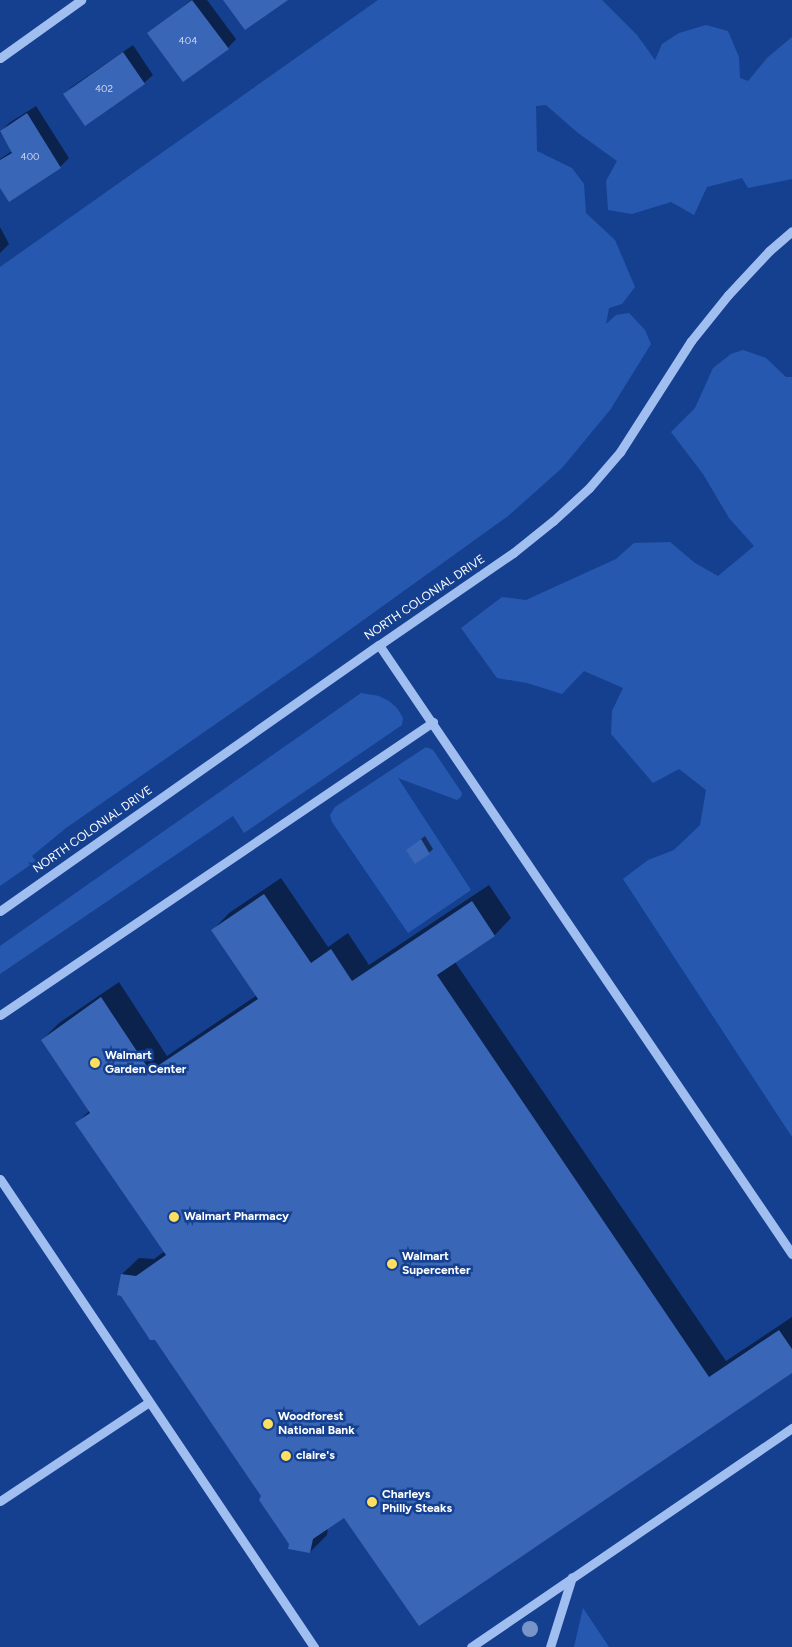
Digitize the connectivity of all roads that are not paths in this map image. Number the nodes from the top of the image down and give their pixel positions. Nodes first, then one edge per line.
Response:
1 (81, 0) edge
2 (0, 58) edge
3 (792, 231) edge
4 (379, 645) junction
5 (433, 722) junction
6 (0, 911) edge
7 (0, 1015) edge
8 (0, 1179) edge
9 (792, 1254) edge
10 (149, 1402) junction
11 (792, 1428) edge
12 (0, 1501) edge
13 (572, 1577) junction
14 (314, 1647) edge
15 (471, 1647) edge
16 (550, 1647) edge

1 - 2 street
3 - 4 street, NORTH COLONIAL DRIVE
4 - 5 street
4 - 6 street, NORTH COLONIAL DRIVE
5 - 7 street
5 - 9 street
8 - 10 street
10 - 12 street
10 - 14 street
11 - 13 street
13 - 15 street
13 - 16 street

